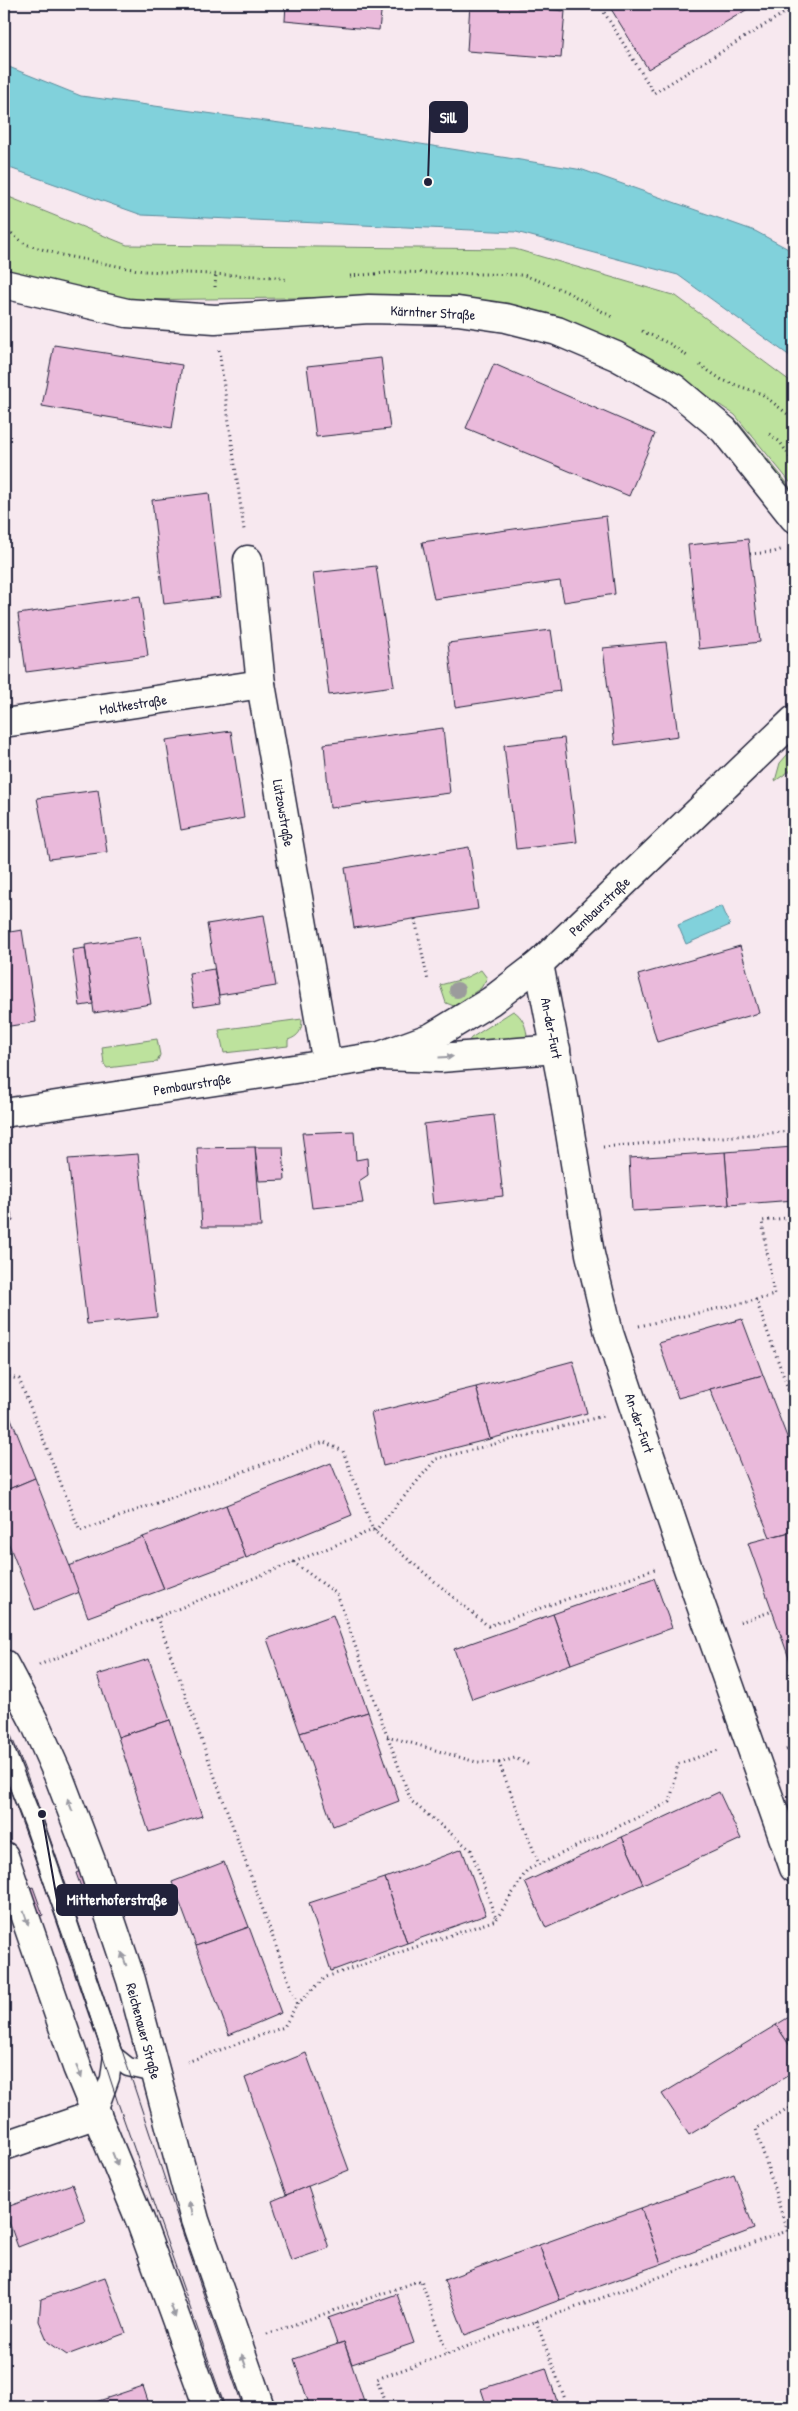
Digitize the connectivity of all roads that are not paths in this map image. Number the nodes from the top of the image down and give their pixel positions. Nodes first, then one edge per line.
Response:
1 (4, 284) edge
2 (794, 518) edge
3 (248, 560) road end
4 (261, 684) junction
5 (794, 720) edge
6 (4, 723) edge
7 (539, 964) junction
8 (556, 1049) junction
9 (380, 1056) junction
10 (327, 1064) junction
11 (4, 1113) edge
12 (13, 1677) edge
13 (4, 1748) edge
14 (4, 1856) edge
15 (794, 1868) edge
16 (113, 2055) junction
17 (167, 2069) junction
18 (97, 2114) junction
19 (4, 2146) edge
20 (208, 2407) edge
21 (260, 2407) edge

1 - 2 street, Kärntner Straße
3 - 4 street, Lützowstraße
4 - 6 street, Moltkestraße
4 - 10 street, Lützowstraße
5 - 7 street, Pembaurstraße
7 - 8 street, An-der-Furt
7 - 9 street, Pembaurstraße
9 -> 8 street, Pembaurstraße
8 - 15 street, An-der-Furt
9 - 10 street, Pembaurstraße
10 - 11 street, Pembaurstraße
17 -> 12 street, Reichenauer Straße
13 - 16 lane
14 -> 18 street
16 - 17 lane
16 - 18 lane
21 -> 17 street, Reichenauer Straße
18 - 19 street
18 -> 20 street

